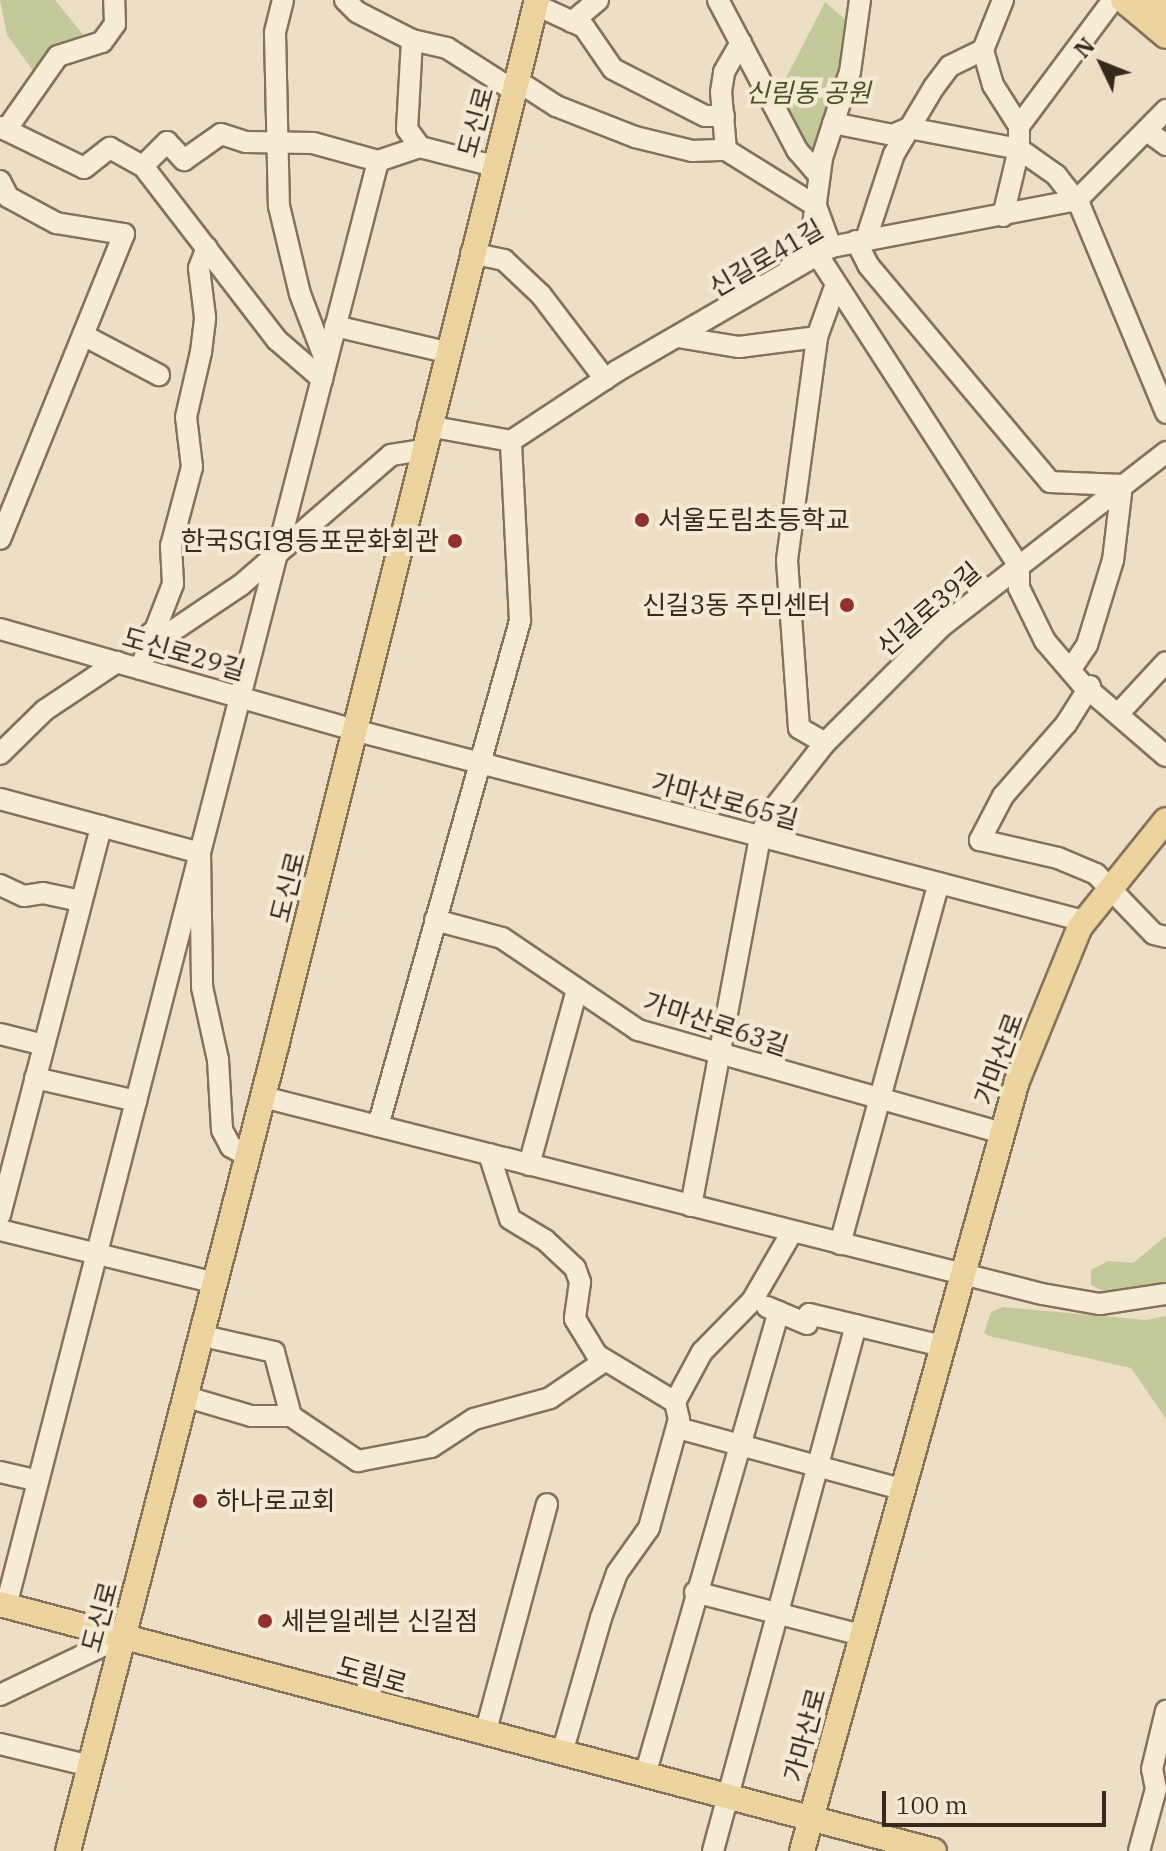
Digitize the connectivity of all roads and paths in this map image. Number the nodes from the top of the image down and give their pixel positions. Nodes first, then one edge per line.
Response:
1 (114, 0) edge
2 (283, 0) edge
3 (345, 0) edge
4 (598, 0) edge
5 (718, 0) edge
6 (860, 0) edge
7 (1003, 0) edge
8 (1113, 0) edge
9 (1123, 0) edge
10 (1154, 0) edge
11 (536, 2) edge
12 (1166, 10) edge
13 (572, 22) junction
14 (1166, 36) edge
15 (412, 40) junction
16 (741, 42) junction
17 (983, 50) junction
18 (515, 85) junction
19 (1166, 110) edge
20 (724, 116) junction
21 (833, 123) junction
22 (1019, 126) junction
23 (909, 128) junction
24 (3, 129) edge
25 (1147, 131) junction
26 (274, 140) junction
27 (1166, 145) edge
28 (420, 147) junction
29 (1019, 149) junction
30 (726, 150) junction
31 (378, 161) junction
32 (143, 166) junction
33 (494, 166) junction
34 (819, 175) junction
35 (0, 181) edge
36 (1077, 200) junction
37 (816, 206) junction
38 (1003, 216) junction
39 (861, 240) junction
40 (207, 247) junction
41 (824, 251) junction
42 (471, 253) junction
43 (787, 272) junction
44 (836, 284) junction
45 (335, 326) junction
46 (83, 335) junction
47 (678, 337) junction
48 (817, 337) junction
49 (446, 352) junction
50 (324, 371) junction
51 (159, 375) dead end
52 (605, 379) junction
53 (1166, 413) edge
54 (425, 438) junction
55 (511, 441) junction
56 (1166, 452) edge
57 (1122, 485) junction
58 (0, 539) edge
59 (276, 555) junction
60 (1019, 566) junction
61 (0, 629) edge
62 (151, 633) junction
63 (117, 662) junction
64 (1166, 662) edge
65 (140, 669) junction
66 (1070, 670) junction
67 (1090, 686) junction
68 (240, 697) junction
69 (1119, 713) junction
70 (354, 730) junction
71 (825, 743) junction
72 (0, 754) edge
73 (1166, 756) edge
74 (477, 762) junction
75 (0, 799) edge
76 (1166, 820) edge
77 (101, 826) junction
78 (760, 836) junction
79 (200, 853) junction
80 (939, 883) junction
81 (0, 885) edge
82 (1110, 887) junction
83 (81, 901) junction
84 (435, 920) junction
85 (1084, 921) junction
86 (1166, 937) edge
87 (577, 989) junction
88 (0, 1034) edge
89 (44, 1045) junction
90 (722, 1056) junction
91 (35, 1078) junction
92 (263, 1097) junction
93 (878, 1099) junction
94 (136, 1101) junction
95 (378, 1126) junction
96 (1003, 1133) junction
97 (489, 1154) junction
98 (248, 1156) junction
99 (529, 1165) junction
100 (3, 1190) edge
101 (691, 1206) junction
102 (0, 1215) edge
103 (0, 1230) edge
104 (792, 1232) junction
105 (840, 1244) junction
106 (97, 1254) junction
107 (962, 1275) junction
108 (216, 1283) junction
109 (1166, 1294) edge
110 (752, 1301) junction
111 (779, 1312) junction
112 (856, 1325) junction
113 (203, 1336) junction
114 (942, 1346) junction
115 (603, 1362) junction
116 (187, 1397) junction
117 (675, 1402) junction
118 (291, 1416) junction
119 (678, 1428) junction
120 (736, 1447) junction
121 (818, 1468) junction
122 (0, 1472) edge
123 (38, 1481) junction
124 (901, 1489) junction
125 (547, 1504) dead end
126 (695, 1592) junction
127 (3, 1605) edge
128 (779, 1614) junction
129 (125, 1635) junction
130 (861, 1635) junction
131 (0, 1695) edge
132 (1166, 1711) edge
133 (485, 1734) junction
134 (0, 1744) edge
135 (562, 1753) junction
136 (90, 1766) junction
137 (645, 1775) junction
138 (1161, 1791) edge
139 (730, 1797) junction
140 (811, 1818) junction
141 (900, 1847) edge
142 (68, 1851) edge
143 (713, 1851) edge
144 (802, 1851) edge
145 (934, 1851) edge
146 (1139, 1851) edge

1 - 24 street
2 - 26 street
3 - 15 street
4 - 13 street
5 - 16 street
6 - 21 street
7 - 17 street
8 - 22 street
9 - 14 main road
10 - 12 main road
11 - 13 street, 도신로
11 - 18 main road, 도신로
13 - 20 street, 도신로
15 - 18 street
15 - 28 street
16 - 20 street
16 - 34 street
17 - 22 street
17 - 23 street
18 - 30 street
18 - 33 main road, 도신로
19 - 25 street
20 - 30 street
21 - 23 street
21 - 34 street
22 - 29 street
23 - 29 street
23 - 39 street
24 - 32 street
25 - 27 street
25 - 36 street
26 - 31 street
26 - 32 street
26 - 50 street
28 - 31 street
28 - 33 street
29 - 36 street
29 - 38 street
30 - 37 street
31 - 45 street
32 - 40 street
33 - 42 main road, 도신로
34 - 37 street
35 - 46 street
36 - 38 street, 신길로41길
36 - 53 street
37 - 41 street
37 - 43 street
38 - 39 street, 신길로41길
39 - 41 street, 신길로41길
39 - 57 street
40 - 50 street
40 - 62 street
41 - 43 street, 신길로41길
41 - 44 street
42 - 49 main road, 도신로
42 - 52 street
43 - 47 street, 신길로41길
44 - 48 street
44 - 60 street
45 - 49 street
45 - 50 street
46 - 51 street
46 - 58 street
47 - 48 street
47 - 52 street, 신길로41길
48 - 71 street
49 - 54 main road, 도신로
50 - 59 street
52 - 55 street, 신길로41길
54 - 55 street
54 - 59 street
54 - 70 main road, 도신로
55 - 74 street
56 - 57 street, 신길로39길
57 - 60 street, 신길로39길
57 - 66 street
59 - 62 street
59 - 68 street
60 - 66 street
60 - 71 street, 신길로39길
61 - 63 street, 도신로29길
62 - 65 street
63 - 65 street, 도신로29길
63 - 72 street
64 - 69 street
65 - 68 street, 도신로29길
66 - 67 street
67 - 69 street
67 - 82 street
68 - 70 street, 도신로29길
68 - 79 street
69 - 73 street
70 - 74 street, 가마산로65길
70 - 92 main road, 도신로
71 - 78 street, 신길로39길
74 - 78 street, 가마산로65길
74 - 84 street
75 - 77 street
76 - 82 main road, 가마산로
77 - 79 street
77 - 83 street
78 - 80 street, 가마산로65길
78 - 90 street, 신길로39길
79 - 94 street
79 - 98 street
80 - 85 street, 가마산로65길
80 - 93 street
81 - 83 street
82 - 85 main road, 가마산로
82 - 86 street
83 - 89 street
84 - 87 street, 가마산로63길
84 - 95 street
85 - 96 main road, 가마산로
87 - 90 street, 가마산로63길
87 - 99 street
88 - 89 street
89 - 91 street
90 - 93 street, 가마산로63길
90 - 101 street, 신길로39길
91 - 94 street
91 - 100 street
92 - 95 street
92 - 98 main road, 도신로
93 - 96 street, 가마산로63길
93 - 105 street
94 - 106 street
95 - 97 street
96 - 107 main road, 가마산로
97 - 99 street
97 - 115 street
98 - 108 main road, 도신로
99 - 101 street
100 - 102 street
101 - 104 street
103 - 106 street
104 - 105 street
104 - 110 street
105 - 107 street
106 - 108 street
106 - 123 street
107 - 109 street
107 - 114 main road, 가마산로
108 - 113 main road, 도신로
110 - 111 street
110 - 117 street
111 - 112 street
111 - 120 street
112 - 114 street
112 - 121 street
113 - 116 main road, 도신로
113 - 118 street
114 - 124 main road, 가마산로
115 - 117 street
115 - 118 street
116 - 118 street
116 - 129 main road, 도신로
117 - 119 street
119 - 120 street
119 - 135 street
120 - 121 street
120 - 126 street
121 - 124 street
121 - 128 street
122 - 123 street
123 - 127 street
124 - 130 main road, 가마산로
125 - 133 street
126 - 128 street
126 - 137 street
127 - 129 main road, 도림로
128 - 130 street
128 - 139 street
129 - 131 street
129 - 133 main road, 도림로
129 - 136 main road, 도신로
130 - 140 main road, 가마산로
132 - 138 street
133 - 135 main road, 도림로
134 - 136 street
135 - 137 main road, 도림로
136 - 142 main road, 도신로
137 - 139 main road, 도림로
138 - 146 street
139 - 140 main road, 도림로
139 - 143 street
140 - 141 main road, 도림로
140 - 144 main road, 가마산로
141 - 145 main road, 도림로

